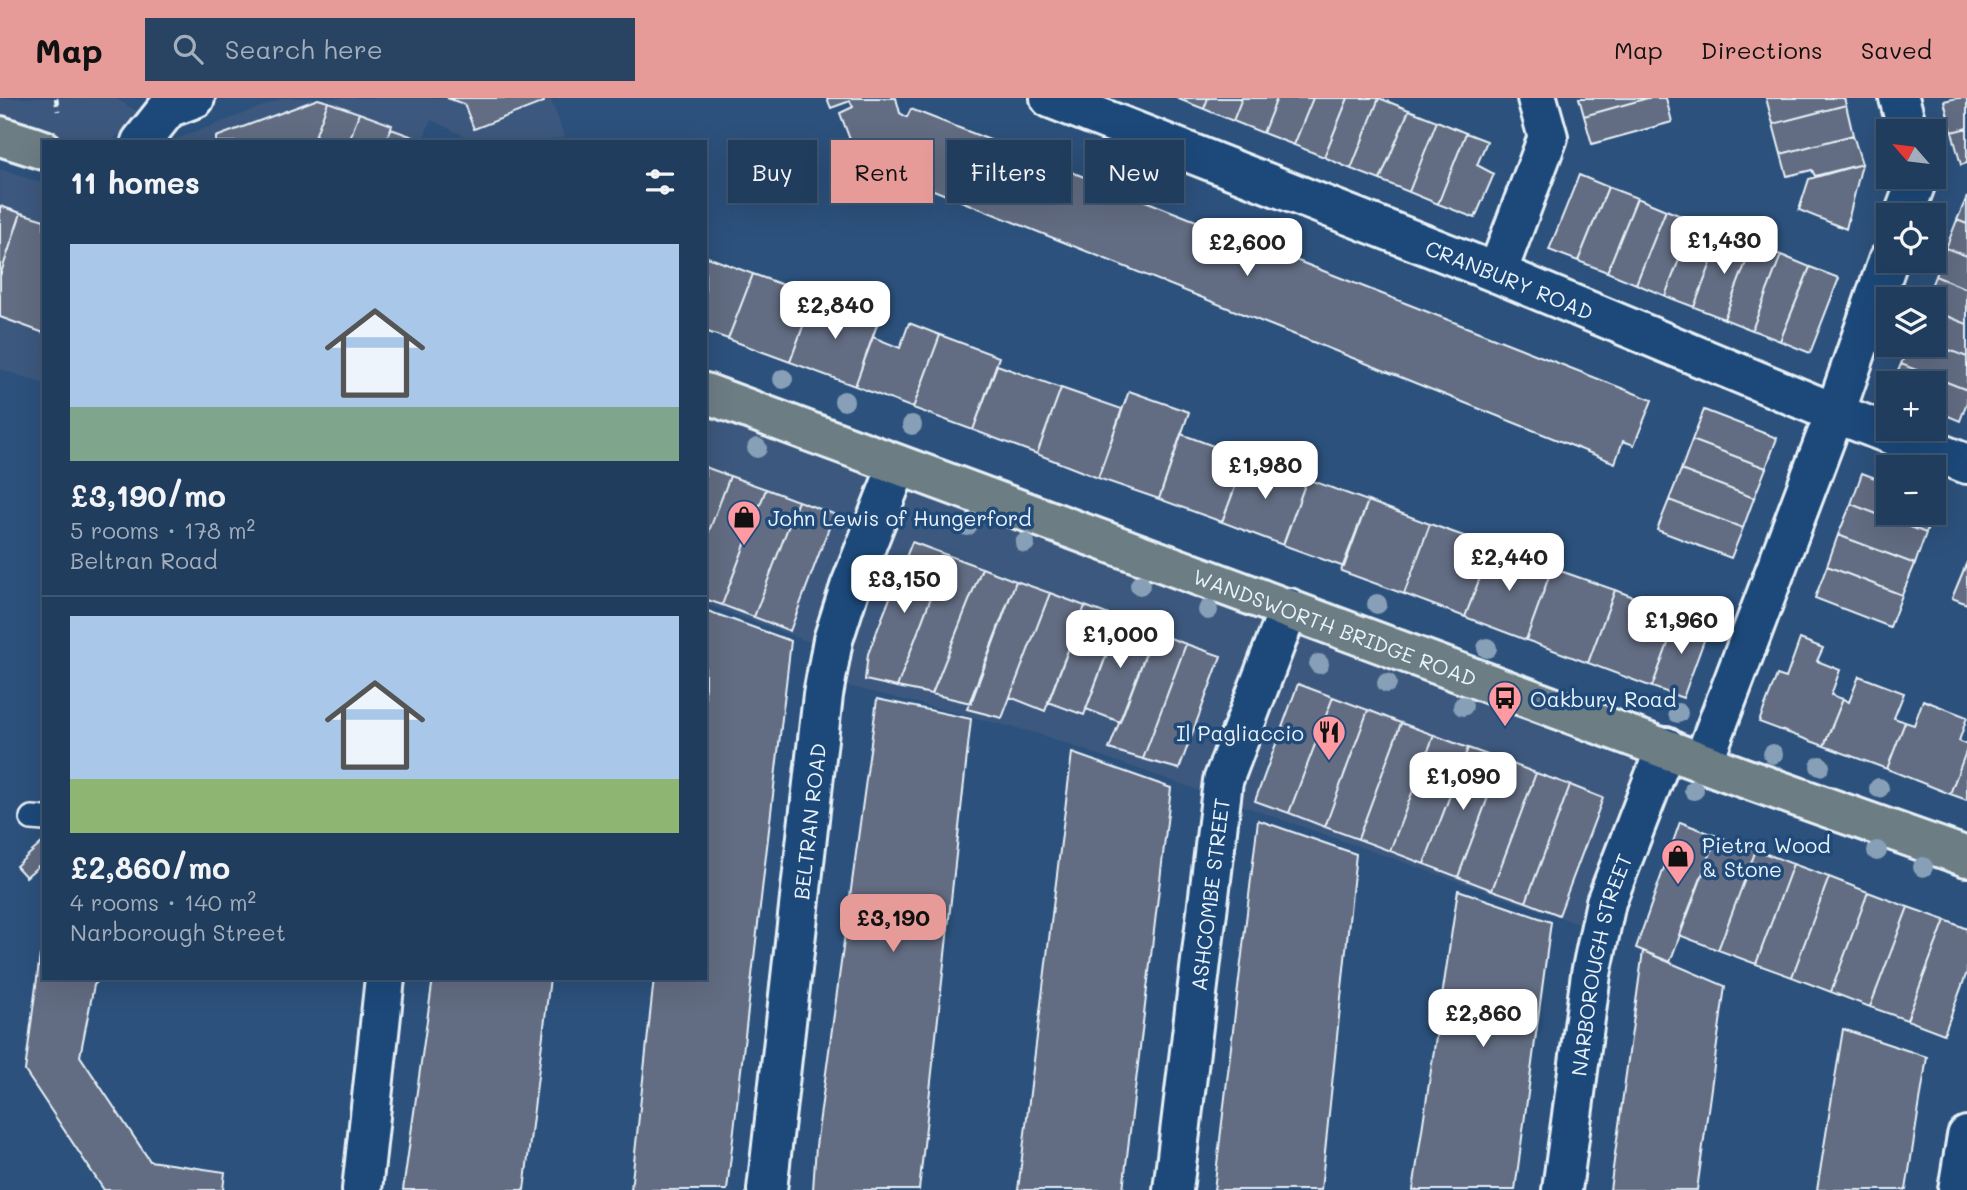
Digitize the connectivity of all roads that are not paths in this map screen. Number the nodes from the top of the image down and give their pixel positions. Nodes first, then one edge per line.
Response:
1 (195, 98) edge
2 (1050, 98) edge
3 (1537, 98) edge
4 (1899, 98) edge
5 (1905, 119) edge
6 (0, 136) edge
7 (143, 140) edge
8 (42, 149) edge
9 (1497, 273) junction
10 (1884, 273) edge
11 (707, 394) edge
12 (1835, 413) junction
13 (1967, 464) edge
14 (898, 465) junction
15 (1289, 608) junction
16 (1666, 747) junction
17 (1703, 762) junction
18 (1967, 857) edge
19 (385, 980) edge
20 (1967, 1136) edge
21 (362, 1190) edge
22 (766, 1190) edge
23 (1173, 1190) edge
24 (1562, 1190) edge
25 (1958, 1190) edge

1 - 7 street
2 - 9 street, CRANBURY ROAD
3 - 9 street
4 - 5 street
6 - 8 main road
9 - 12 street, CRANBURY ROAD
10 - 12 street
11 - 14 main road, WANDSWORTH BRIDGE ROAD
12 - 13 street, CRANBURY ROAD
12 - 17 street
14 - 15 main road, WANDSWORTH BRIDGE ROAD
14 - 22 street, BELTRAN ROAD
15 - 16 main road, WANDSWORTH BRIDGE ROAD
15 - 23 street, ASHCOMBE STREET
16 - 17 main road, WANDSWORTH BRIDGE ROAD
16 - 24 street, NARBOROUGH STREET
17 - 18 main road, WANDSWORTH BRIDGE ROAD
19 - 21 street
20 - 25 street

